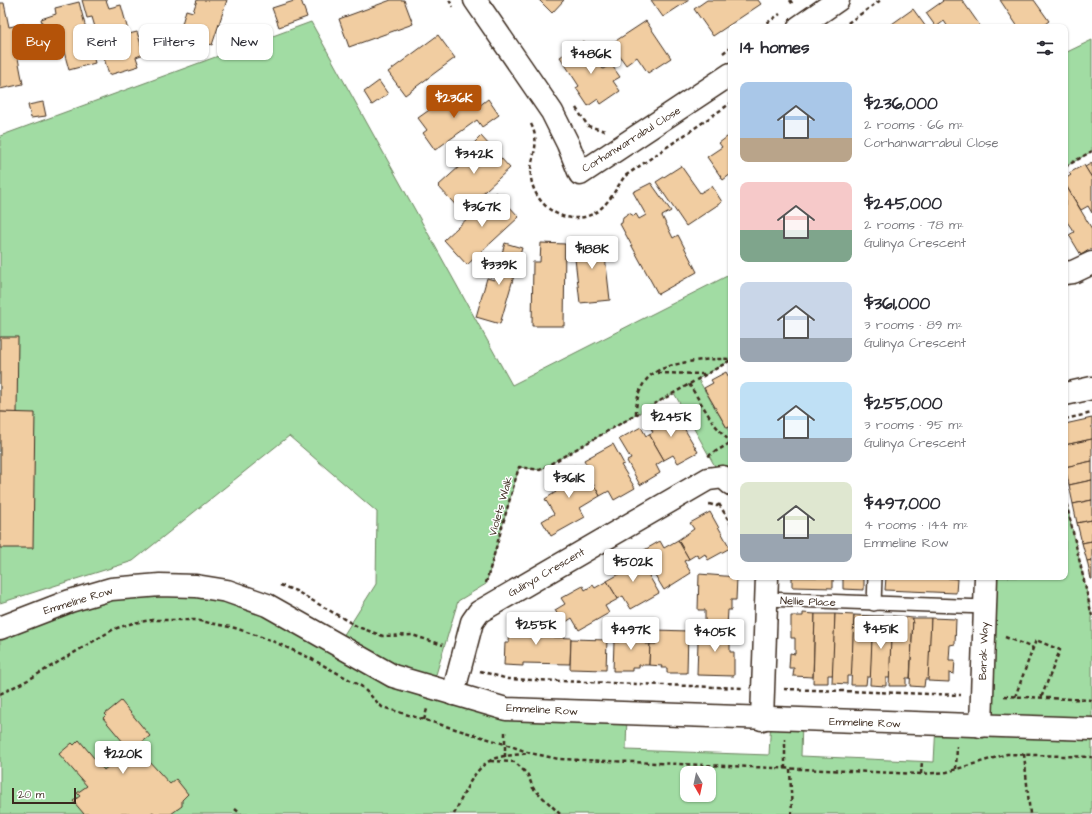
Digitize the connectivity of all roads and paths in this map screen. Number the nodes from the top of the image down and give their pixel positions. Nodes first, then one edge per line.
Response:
1 (475, 0) edge
2 (790, 0) edge
3 (881, 0) edge
4 (826, 3) edge
5 (765, 24) edge
6 (802, 24) edge
7 (846, 24) edge
8 (728, 49) edge
9 (718, 56) dead end
10 (728, 76) edge
11 (575, 106) dead end
12 (608, 130) dead end
13 (1092, 151) edge
14 (1068, 165) edge
15 (1092, 263) edge
16 (1068, 273) edge
17 (728, 360) edge
18 (728, 362) edge
19 (654, 372) junction
20 (705, 374) junction
21 (689, 384) junction
22 (1092, 388) edge
23 (1068, 393) edge
24 (1092, 413) edge
25 (636, 414) junction
26 (1068, 418) edge
27 (728, 440) edge
28 (728, 478) edge
29 (719, 504) dead end
30 (1068, 511) edge
31 (728, 519) edge
32 (766, 580) edge
33 (875, 580) edge
34 (986, 580) edge
35 (480, 587) dead end
36 (766, 599) junction
37 (874, 604) junction
38 (985, 607) junction
39 (1092, 616) edge
40 (0, 628) edge
41 (998, 634) dead end
42 (446, 645) dead end
43 (1033, 648) junction
44 (443, 653) dead end
45 (475, 669) dead end
46 (748, 688) dead end
47 (778, 688) dead end
48 (453, 694) junction
49 (964, 695) dead end
50 (998, 696) dead end
51 (1015, 697) junction
52 (1041, 698) junction
53 (1092, 700) edge
54 (762, 719) junction
55 (981, 726) junction
56 (506, 728) dead end
57 (1092, 730) edge
58 (786, 731) dead end
59 (957, 744) dead end
60 (530, 753) dead end
61 (1024, 754) dead end
62 (505, 757) junction
63 (489, 761) junction
64 (922, 761) dead end
65 (785, 769) dead end
66 (790, 769) dead end
67 (956, 769) dead end
68 (921, 774) dead end
69 (235, 809) dead end
70 (241, 814) edge
71 (454, 814) edge
72 (560, 814) edge
73 (631, 814) edge
74 (637, 814) edge
75 (792, 814) edge
76 (1030, 814) edge

1 - 10 street, Corhanwarrabul Close
2 - 5 path
3 - 7 path
4 - 6 street
8 - 9 path
11 - 12 path
13 - 14 path
15 - 16 street
17 - 19 path
18 - 20 path, Violets Walk
19 - 20 path
19 - 25 path
20 - 21 path, Violets Walk
21 - 25 path, Violets Walk
21 - 27 path
22 - 23 street
24 - 26 path
25 - 35 path, Violets Walk
28 - 48 street, Gulinya Crescent
29 - 31 path
30 - 39 path
32 - 36 street
33 - 37 lane
34 - 38 street, Barak Way
36 - 37 lane, Nellie Place
36 - 54 street
37 - 38 lane, Nellie Place
38 - 55 street, Barak Way
40 - 48 street, Emmeline Row
41 - 43 path
42 - 44 path
43 - 51 path
43 - 52 path
45 - 46 path
47 - 49 path
48 - 54 street, Emmeline Row
50 - 51 path
51 - 52 path
52 - 53 path
54 - 55 street, Emmeline Row
55 - 57 street, Emmeline Row
56 - 62 path
58 - 65 path
59 - 67 path
60 - 62 path
61 - 76 path
62 - 63 path
63 - 71 path
63 - 72 path
64 - 68 path
66 - 75 path
69 - 70 path
73 - 74 path

